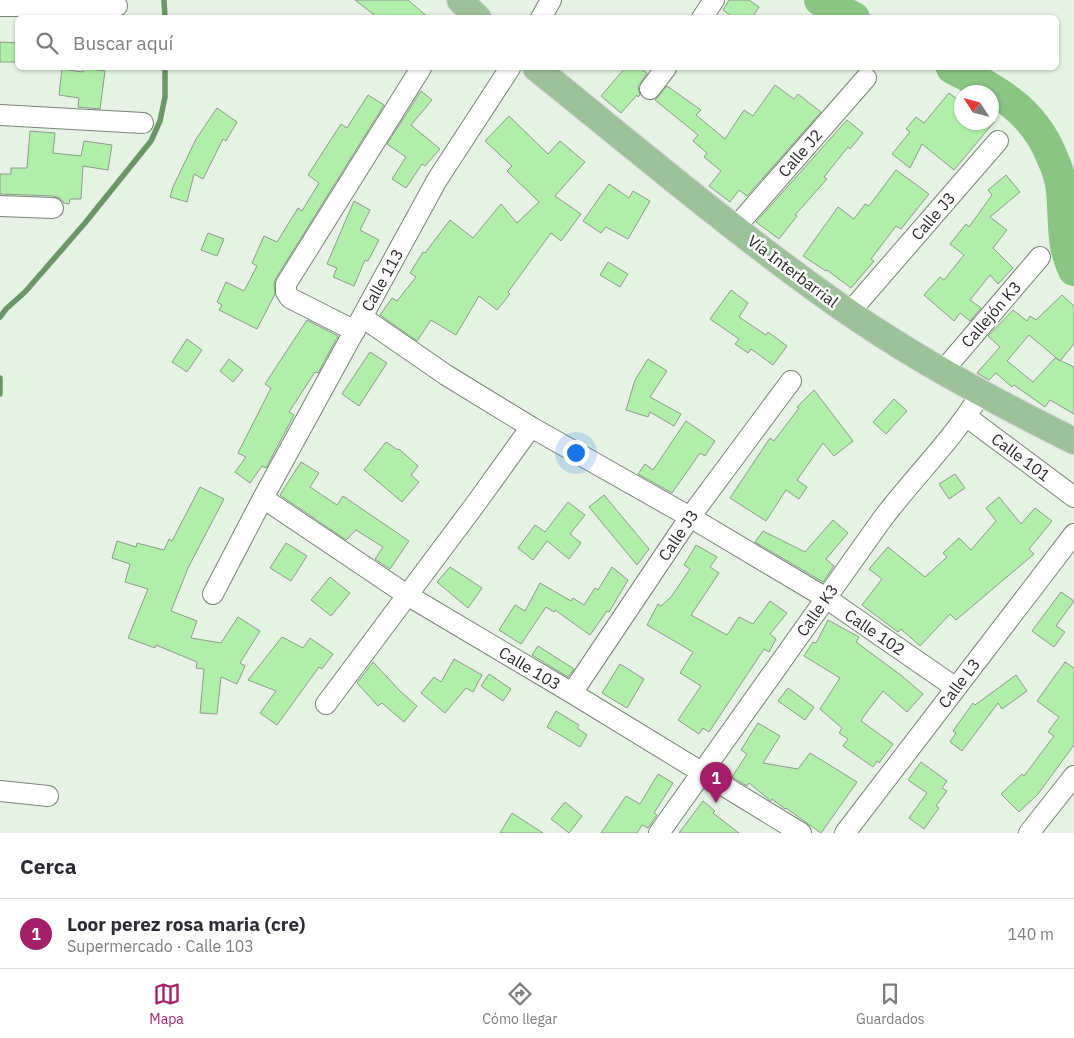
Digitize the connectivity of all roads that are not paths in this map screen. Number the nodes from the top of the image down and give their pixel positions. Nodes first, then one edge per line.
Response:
1 (460, 0) edge
2 (551, 0) edge
3 (714, 0) edge
4 (0, 6) edge
5 (118, 8) edge
6 (475, 15) edge
7 (543, 15) edge
8 (704, 15) edge
9 (420, 70) edge
10 (509, 70) edge
11 (538, 70) edge
12 (664, 70) edge
13 (866, 78) dead end
14 (650, 89) dead end
15 (0, 115) edge
16 (143, 123) dead end
17 (998, 141) dead end
18 (0, 206) edge
19 (53, 208) dead end
20 (735, 228) junction
21 (1040, 257) dead end
22 (849, 313) junction
23 (358, 324) junction
24 (942, 372) junction
25 (791, 381) dead end
26 (981, 393) junction
27 (967, 417) junction
28 (531, 427) junction
29 (1074, 440) edge
30 (1074, 497) edge
31 (263, 498) junction
32 (690, 516) junction
33 (1074, 534) edge
34 (213, 594) dead end
35 (407, 595) junction
36 (826, 598) junction
37 (956, 688) junction
38 (572, 693) junction
39 (326, 704) dead end
40 (703, 772) junction
41 (1074, 776) edge
42 (0, 791) edge
43 (48, 796) dead end
44 (659, 833) edge
45 (801, 833) edge
46 (845, 833) edge
47 (1030, 833) edge

1 - 6 main road
2 - 7 street
3 - 8 street
4 - 5 street
9 - 23 street, Calle 102
10 - 23 street, Calle 113
11 - 20 main road, Vía Interbarrial
12 - 14 street
13 - 20 street, Calle J2
15 - 16 street
17 - 22 street, Calle J3
18 - 19 street
20 - 22 main road, Vía Interbarrial
21 - 24 street, Callejón K3
22 - 24 main road, Vía Interbarrial
23 - 28 street, Calle 102
23 - 31 street, Calle 113
24 - 26 main road, Vía Interbarrial
25 - 32 street, Calle J3
26 - 27 street, Calle K3
26 - 29 main road, Vía Interbarrial
27 - 30 street, Calle 101
27 - 36 street, Calle K3
28 - 32 street, Calle 102
28 - 35 street
31 - 34 street, Calle 113
31 - 35 street, Calle 103
32 - 36 street, Calle 102
32 - 38 street, Calle J3
33 - 37 street, Calle L3
35 - 38 street, Calle 103
35 - 39 street
36 - 37 street, Calle 102
36 - 40 street, Calle K3
37 - 46 street, Calle L3
38 - 40 street, Calle 103
40 - 44 street, Calle K3
40 - 45 street, Calle 103
41 - 47 street
42 - 43 street

